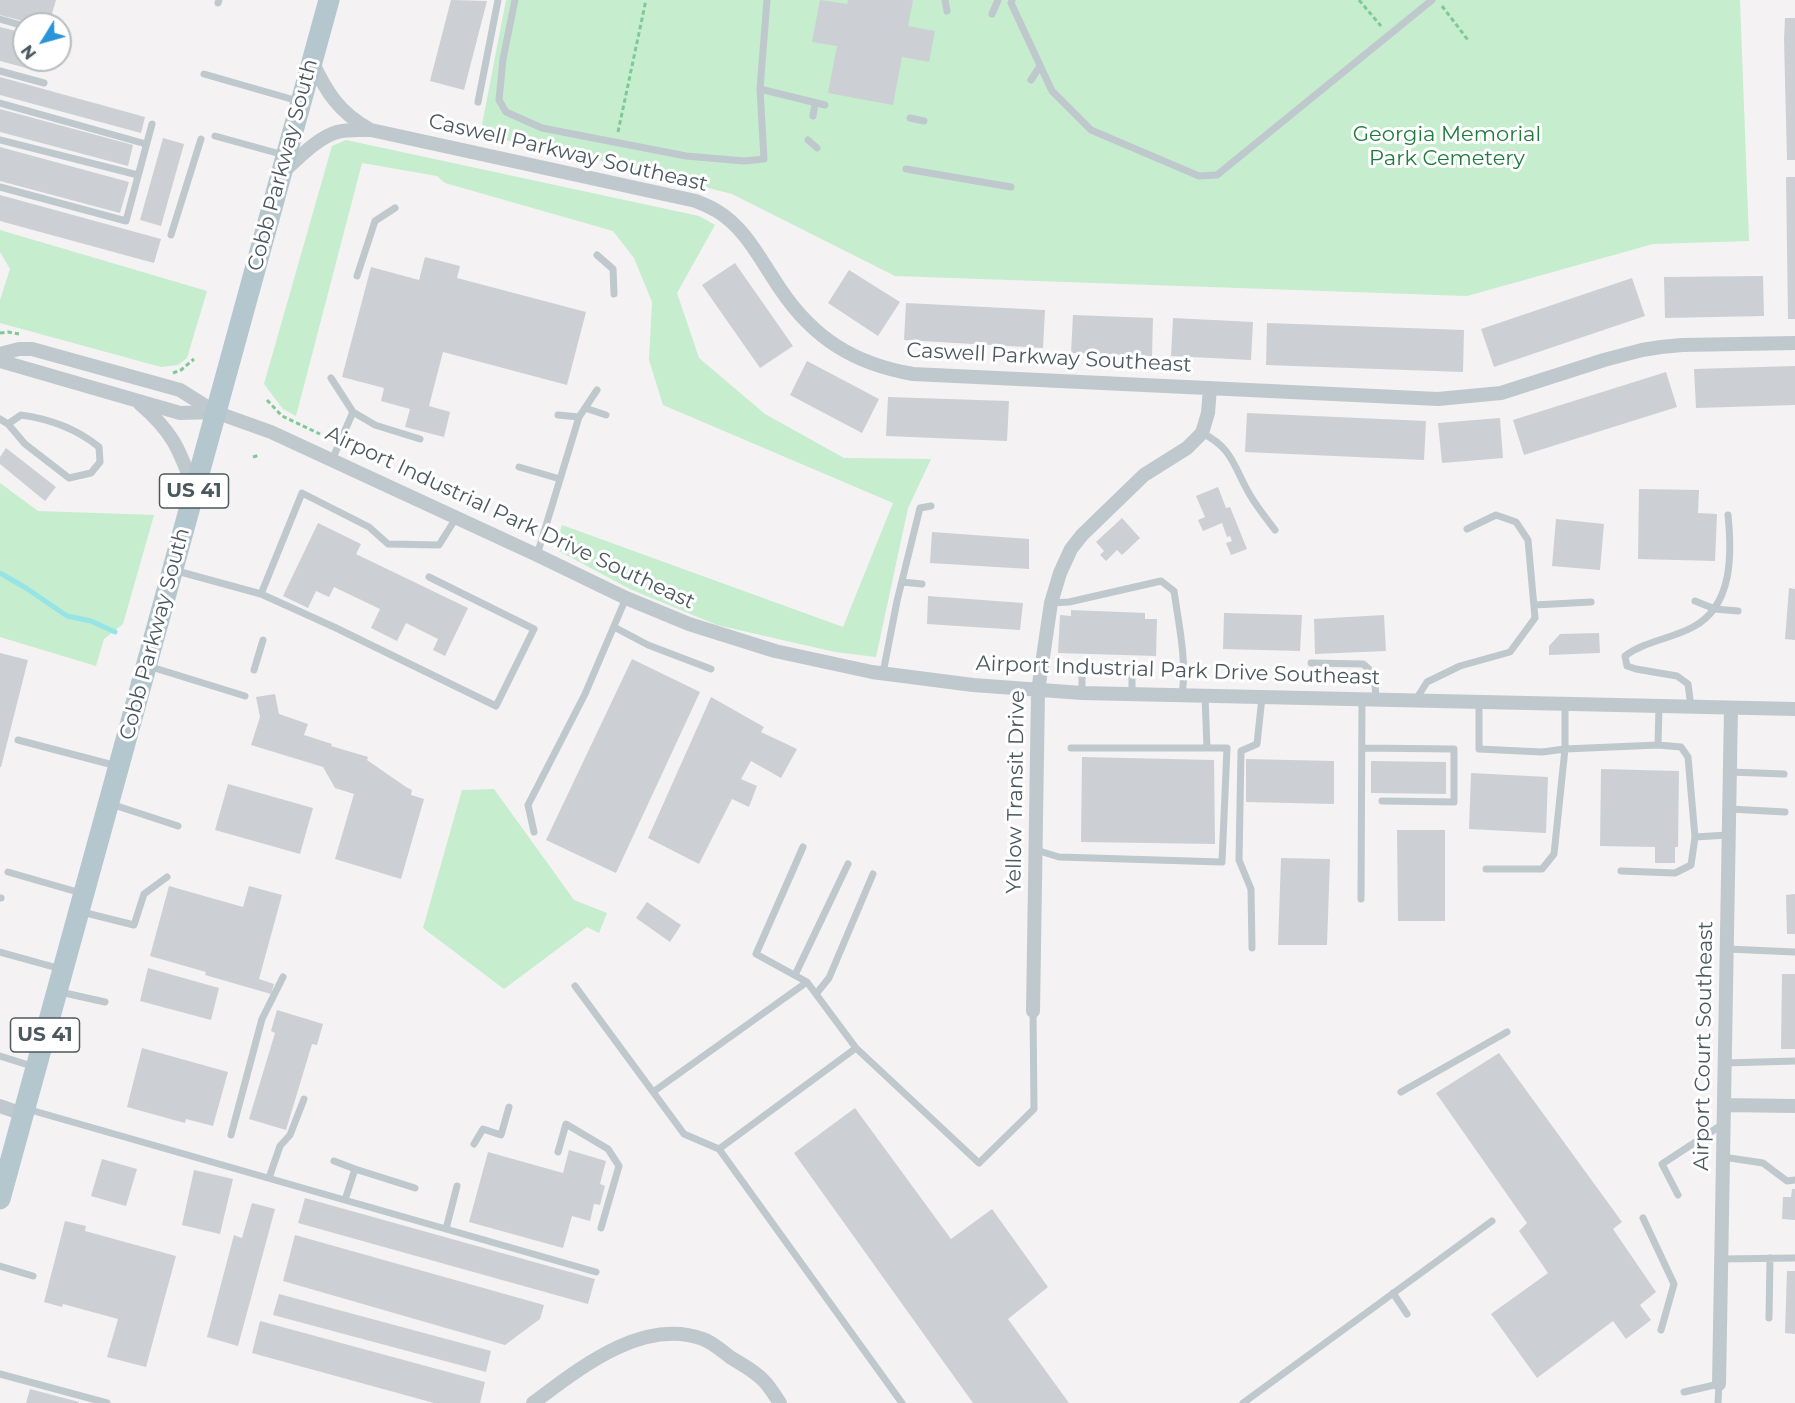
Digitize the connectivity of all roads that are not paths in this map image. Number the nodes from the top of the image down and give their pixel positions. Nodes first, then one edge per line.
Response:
1 (329, 0) edge
2 (498, 0) edge
3 (515, 0) edge
4 (767, 0) edge
5 (945, 0) edge
6 (998, 0) edge
7 (1012, 0) edge
8 (1432, 0) edge
9 (947, 11) dead end
10 (992, 14) dead end
11 (312, 61) junction
12 (1040, 66) junction
13 (0, 71) edge
14 (204, 74) dead end
15 (1031, 80) dead end
16 (44, 82) dead end
17 (760, 89) junction
18 (301, 102) junction
19 (477, 102) dead end
20 (0, 103) edge
21 (815, 103) junction
22 (825, 105) dead end
23 (813, 116) dead end
24 (910, 118) dead end
25 (924, 121) dead end
26 (152, 124) dead end
27 (371, 130) junction
28 (215, 136) dead end
29 (201, 139) dead end
30 (0, 140) edge
31 (808, 140) dead end
32 (146, 144) junction
33 (817, 148) dead end
34 (284, 165) junction
35 (906, 169) dead end
36 (138, 175) junction
37 (0, 187) edge
38 (1011, 187) dead end
39 (395, 208) dead end
40 (171, 235) dead end
41 (597, 255) dead end
42 (357, 276) dead end
43 (614, 294) dead end
44 (1795, 343) edge
45 (0, 354) edge
46 (0, 361) edge
47 (331, 378) dead end
48 (1210, 388) junction
49 (597, 390) dead end
50 (136, 401) junction
51 (585, 408) junction
52 (354, 411) junction
53 (215, 412) junction
54 (558, 415) dead end
55 (606, 415) dead end
56 (579, 417) junction
57 (0, 419) edge
58 (8, 424) junction
59 (1202, 433) junction
60 (420, 439) dead end
61 (332, 460) junction
62 (519, 467) dead end
63 (560, 479) junction
64 (194, 489) junction
65 (931, 506) dead end
66 (1728, 515) dead end
67 (456, 518) junction
68 (1467, 529) dead end
69 (1275, 530) dead end
70 (537, 555) junction
71 (172, 569) junction
72 (429, 577) dead end
73 (902, 582) junction
74 (922, 584) dead end
75 (261, 594) junction
76 (626, 598) junction
77 (1695, 601) dead end
78 (1591, 602) dead end
79 (1051, 603) junction
80 (1534, 605) junction
81 (1715, 609) junction
82 (1738, 611) dead end
83 (614, 627) junction
84 (263, 640) dead end
85 (1311, 663) dead end
86 (145, 666) junction
87 (711, 669) dead end
88 (254, 670) dead end
89 (883, 674) junction
90 (1082, 675) dead end
91 (1132, 677) dead end
92 (1038, 691) junction
93 (1082, 693) junction
94 (1132, 694) junction
95 (1182, 695) junction
96 (244, 696) dead end
97 (1204, 696) junction
98 (1262, 697) junction
99 (1369, 699) junction
100 (1415, 700) junction
101 (1479, 702) junction
102 (1565, 705) junction
103 (1659, 706) junction
104 (1691, 707) junction
105 (1731, 708) junction
106 (1795, 710) edge
107 (18, 740) dead end
108 (1658, 745) junction
109 (1071, 748) dead end
110 (1206, 748) junction
111 (1362, 748) junction
112 (1565, 749) junction
113 (119, 767) junction
114 (1729, 772) junction
115 (1784, 774) dead end
116 (1382, 801) dead end
117 (109, 803) junction
118 (1729, 809) junction
119 (1785, 812) dead end
120 (178, 826) dead end
121 (534, 832) dead end
122 (1728, 835) junction
123 (1695, 837) junction
124 (803, 847) dead end
125 (1036, 850) junction
126 (848, 864) dead end
127 (1486, 869) dead end
128 (1622, 871) dead end
129 (8, 872) dead end
130 (873, 874) dead end
131 (167, 877) dead end
132 (1361, 899) dead end
133 (81, 902) junction
134 (1252, 948) dead end
135 (1726, 949) junction
136 (0, 952) edge
137 (1795, 952) edge
138 (63, 969) junction
139 (795, 975) junction
140 (283, 977) dead end
141 (807, 982) junction
142 (575, 987) dead end
143 (57, 992) junction
144 (816, 994) junction
145 (105, 1002) dead end
146 (1033, 1011) joint
147 (1507, 1032) dead end
148 (856, 1048) junction
149 (0, 1056) edge
150 (1795, 1061) edge
151 (1725, 1063) junction
152 (36, 1068) junction
153 (652, 1092) junction
154 (1401, 1092) dead end
155 (304, 1099) dead end
156 (1724, 1105) junction
157 (0, 1106) edge
158 (1795, 1106) edge
159 (509, 1107) dead end
160 (24, 1111) junction
161 (1723, 1124) junction
162 (231, 1135) dead end
163 (474, 1144) dead end
164 (719, 1149) junction
165 (558, 1152) dead end
166 (1723, 1157) junction
167 (334, 1161) dead end
168 (355, 1169) junction
169 (269, 1178) junction
170 (1795, 1180) edge
171 (457, 1186) dead end
172 (415, 1188) dead end
173 (1678, 1195) dead end
174 (0, 1198) edge
175 (345, 1200) junction
176 (1642, 1218) dead end
177 (1492, 1221) dead end
178 (601, 1228) dead end
179 (446, 1229) junction
180 (1721, 1258) junction
181 (1770, 1258) junction
182 (1795, 1258) edge
183 (0, 1266) edge
184 (596, 1272) dead end
185 (33, 1276) dead end
186 (1393, 1293) junction
187 (1407, 1314) dead end
188 (1769, 1318) dead end
189 (1661, 1330) dead end
190 (0, 1374) edge
191 (1719, 1384) junction
192 (1684, 1392) dead end
193 (107, 1403) edge
194 (533, 1403) edge
195 (780, 1403) edge
196 (902, 1403) edge
197 (1243, 1403) edge
198 (1718, 1403) edge

1 - 11 main road, Cobb Parkway South / US 41
2 - 19 lane
3 - 17 lane
4 - 17 lane
5 - 9 lane
6 - 10 lane
7 - 12 lane
8 - 12 lane
11 - 18 main road, Cobb Parkway South / US 41
11 - 27 street, Caswell Parkway Southeast
12 - 15 lane
13 - 16 lane
14 - 18 lane
17 - 21 lane
18 - 34 main road, Cobb Parkway South / US 41
20 - 32 lane
21 - 22 lane
21 - 23 lane
24 - 25 lane
26 - 32 lane
27 - 34 street, Caswell Parkway Southeast
27 - 48 street, Caswell Parkway Southeast
28 - 34 lane
29 - 40 lane
30 - 36 lane
31 - 33 lane
32 - 36 lane
34 - 53 main road, Cobb Parkway South / US 41
35 - 38 lane
36 - 37 lane
39 - 42 lane
41 - 43 lane
44 - 48 street, Caswell Parkway Southeast
45 - 53 street
46 - 50 street
47 - 52 lane
48 - 59 street
49 - 51 lane
50 - 53 street
50 - 64 street
51 - 55 lane
51 - 56 lane
52 - 60 lane
52 - 61 lane
53 - 61 street, Airport Industrial Park Drive Southeast
53 - 64 main road, Cobb Parkway South / US 41
54 - 56 lane
56 - 63 lane
57 - 58 lane
58 - 58 lane
59 - 69 lane
59 - 79 street, Yellow Transit Drive
61 - 67 street, Airport Industrial Park Drive Southeast
62 - 63 lane
63 - 70 lane
64 - 71 main road, Cobb Parkway South / US 41
65 - 73 lane
66 - 81 lane
67 - 70 street, Airport Industrial Park Drive Southeast
67 - 75 lane
68 - 80 lane
70 - 76 street, Airport Industrial Park Drive Southeast
71 - 75 lane
71 - 86 main road, Cobb Parkway South / US 41
72 - 75 lane
73 - 74 lane
73 - 89 lane
76 - 83 lane
76 - 89 street, Airport Industrial Park Drive Southeast
77 - 81 lane
78 - 80 lane
79 - 92 street, Yellow Transit Drive
79 - 95 lane
80 - 100 lane
81 - 82 lane
81 - 104 lane
83 - 87 lane
83 - 121 lane
84 - 88 lane
85 - 99 lane
86 - 96 lane
86 - 113 main road, Cobb Parkway South / US 41
89 - 92 street, Airport Industrial Park Drive Southeast
90 - 93 lane
91 - 94 lane
92 - 93 street, Airport Industrial Park Drive Southeast
92 - 125 street, Yellow Transit Drive
93 - 94 street, Airport Industrial Park Drive Southeast
94 - 95 street, Airport Industrial Park Drive Southeast
95 - 97 street, Airport Industrial Park Drive Southeast
97 - 98 street, Airport Industrial Park Drive Southeast
97 - 110 lane
98 - 99 street, Airport Industrial Park Drive Southeast
98 - 134 lane
99 - 100 street, Airport Industrial Park Drive Southeast
99 - 111 lane
100 - 101 street, Airport Industrial Park Drive Southeast
101 - 102 street, Airport Industrial Park Drive Southeast
101 - 112 lane
102 - 103 street, Airport Industrial Park Drive Southeast
102 - 112 lane
103 - 104 street, Airport Industrial Park Drive Southeast
103 - 108 lane
104 - 105 street, Airport Industrial Park Drive Southeast
105 - 106 street, Airport Industrial Park Drive Southeast
105 - 114 street, Airport Court Southeast
107 - 113 lane
108 - 112 lane
108 - 123 lane
109 - 110 lane
110 - 125 lane
111 - 116 lane
111 - 132 lane
112 - 127 lane
113 - 117 main road, Cobb Parkway South / US 41
114 - 115 lane
114 - 118 street, Airport Court Southeast
117 - 120 lane
117 - 133 main road, Cobb Parkway South / US 41
118 - 119 lane
118 - 122 street, Airport Court Southeast
122 - 123 lane
122 - 135 street, Airport Court Southeast
123 - 128 lane
124 - 139 lane
125 - 146 street, Yellow Transit Drive
126 - 139 lane
129 - 133 lane
130 - 144 lane
131 - 133 lane
133 - 138 main road, Cobb Parkway South / US 41
135 - 137 lane
135 - 151 street, Airport Court Southeast
136 - 138 lane
138 - 143 main road, Cobb Parkway South / US 41
139 - 141 lane
140 - 162 lane
141 - 144 lane
141 - 153 lane
142 - 153 lane
143 - 145 lane
143 - 152 main road, Cobb Parkway South / US 41
144 - 148 lane
146 - 148 lane
147 - 154 lane
148 - 164 lane
149 - 152 lane
150 - 151 lane
151 - 156 street, Airport Court Southeast
152 - 160 main road, Cobb Parkway South / US 41
153 - 164 lane
155 - 169 lane
156 - 158 street
156 - 161 street, Airport Court Southeast
157 - 160 street
159 - 163 lane
160 - 169 lane
160 - 174 main road, Cobb Parkway South / US 41
161 - 166 street, Airport Court Southeast
161 - 173 lane
164 - 196 lane
165 - 178 lane
166 - 170 lane
166 - 180 street, Airport Court Southeast
167 - 168 lane
168 - 172 lane
168 - 175 lane
169 - 175 lane
171 - 179 lane
175 - 179 lane
176 - 189 lane
177 - 186 lane
179 - 184 lane
180 - 181 lane
180 - 191 street, Airport Court Southeast
181 - 182 lane
181 - 188 lane
183 - 185 lane
186 - 187 lane
186 - 197 lane
190 - 193 lane
191 - 192 lane
191 - 198 lane
194 - 195 street

